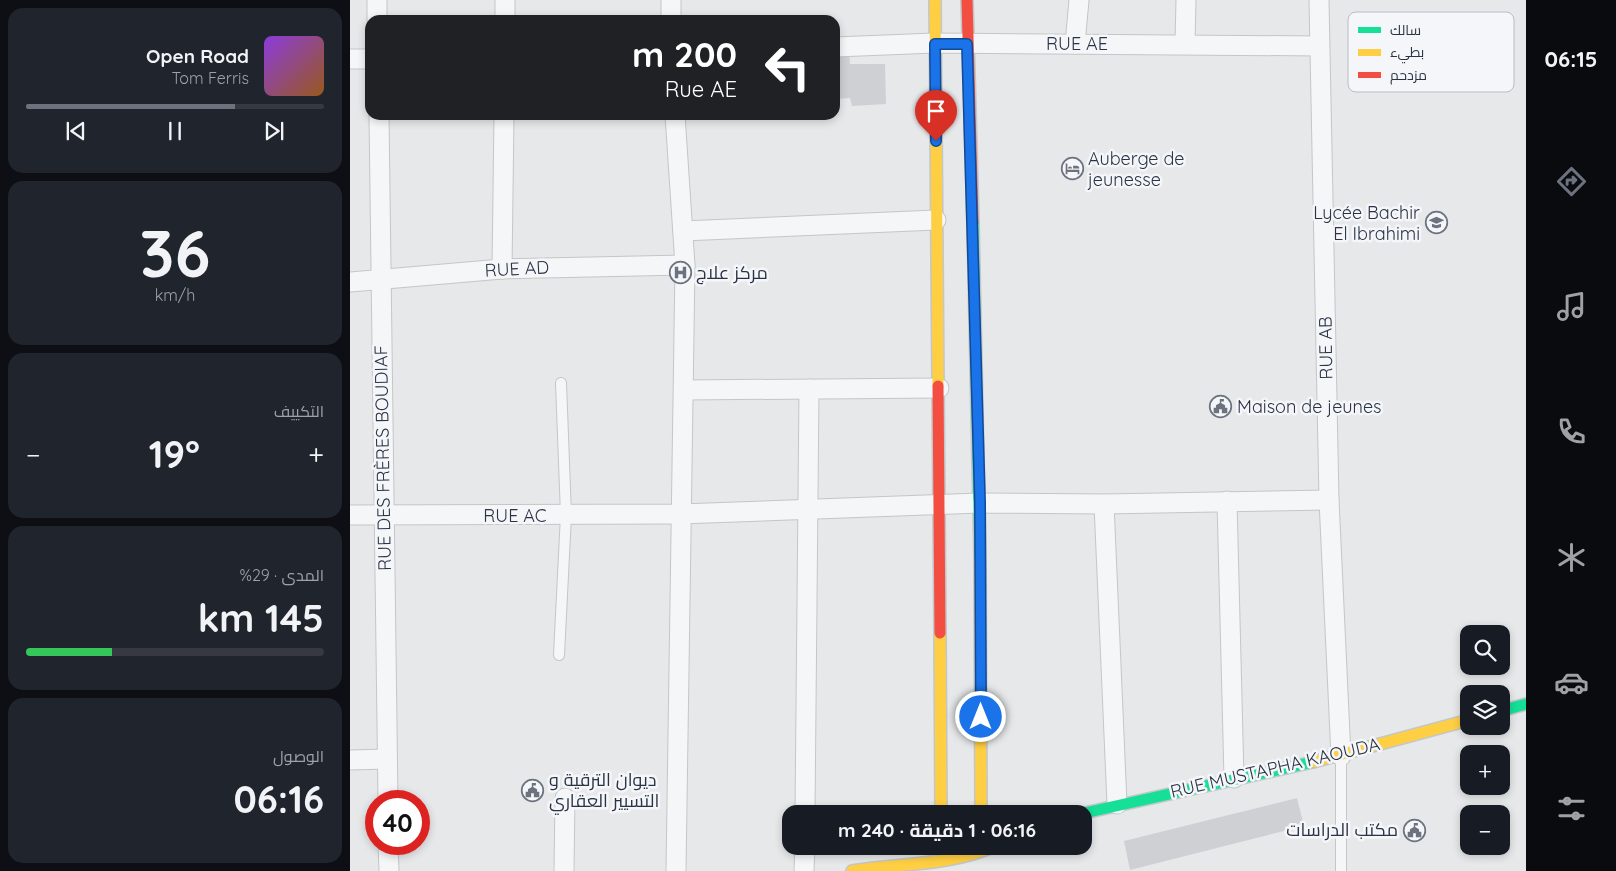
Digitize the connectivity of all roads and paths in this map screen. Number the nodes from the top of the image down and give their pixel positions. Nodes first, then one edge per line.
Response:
1 (377, 0) edge
2 (504, 0) edge
3 (671, 0) edge
4 (935, 0) edge
5 (967, 0) edge
6 (1079, 0) edge
7 (1186, 0) edge
8 (1319, 0) edge
9 (377, 15) edge
10 (505, 15) edge
11 (671, 15) edge
12 (935, 44) junction
13 (967, 44) junction
14 (1075, 44) junction
15 (1185, 44) junction
16 (1319, 46) junction
17 (840, 47) edge
18 (350, 59) edge
19 (365, 59) edge
20 (378, 120) edge
21 (504, 120) edge
22 (675, 120) edge
23 (936, 220) junction
24 (683, 231) junction
25 (685, 264) junction
26 (502, 269) junction
27 (380, 280) junction
28 (350, 282) edge
29 (561, 383) dead end
30 (938, 388) junction
31 (809, 389) junction
32 (684, 390) junction
33 (1329, 500) junction
34 (1227, 501) junction
35 (980, 503) junction
36 (1104, 504) junction
37 (937, 505) junction
38 (808, 510) junction
39 (680, 514) junction
40 (350, 515) edge
41 (566, 515) junction
42 (384, 517) junction
43 (559, 655) dead end
44 (1526, 704) edge
45 (1510, 708) edge
46 (1460, 723) edge
47 (1341, 756) junction
48 (387, 758) junction
49 (350, 760) edge
50 (1234, 778) junction
51 (388, 790) edge
52 (565, 798) dead end
53 (1117, 804) junction
54 (805, 805) edge
55 (941, 805) edge
56 (981, 805) edge
57 (1092, 811) edge
58 (388, 855) edge
59 (805, 855) edge
60 (898, 855) edge
61 (978, 855) edge
62 (879, 865) junction
63 (942, 867) edge
64 (389, 871) edge
65 (564, 871) edge
66 (676, 871) edge
67 (804, 871) edge
68 (852, 871) edge
69 (1341, 871) edge

1 - 9 street
2 - 10 street
3 - 11 street
4 - 12 street
5 - 13 street
6 - 14 street
7 - 15 street
8 - 16 street, RUE AB
12 - 13 street, RUE AE
12 - 17 street, RUE AE
12 - 23 street
13 - 14 street, RUE AE
13 - 35 street
14 - 15 street, RUE AE
15 - 16 street, RUE AE
16 - 33 street, RUE AB
18 - 19 street
20 - 27 street, RUE DES FRÈRES BOUDIAF
21 - 26 street
22 - 24 street
23 - 24 street
23 - 30 street
24 - 25 street
25 - 26 street, RUE AD
25 - 32 street
26 - 27 street, RUE AD
27 - 28 street, RUE AD
27 - 42 street, RUE DES FRÈRES BOUDIAF
29 - 41 lane
30 - 31 street
30 - 37 street
31 - 32 street
31 - 38 street
32 - 39 street
33 - 34 street, RUE AC
33 - 47 street, RUE AB
34 - 36 street, RUE AC
34 - 50 street
35 - 36 street, RUE AC
35 - 37 street, RUE AC
35 - 56 street
36 - 53 street
37 - 38 street, RUE AC
37 - 55 street
38 - 39 street, RUE AC
38 - 54 street
39 - 41 street, RUE AC
39 - 66 street
40 - 42 street, RUE AC
41 - 42 street, RUE AC
41 - 43 lane
42 - 48 street, RUE DES FRÈRES BOUDIAF
44 - 45 street
46 - 47 street, RUE MUSTAPHA KAOUDA
47 - 50 street, RUE MUSTAPHA KAOUDA
47 - 69 lane
48 - 49 street
48 - 51 street, RUE DES FRÈRES BOUDIAF
50 - 53 street, RUE MUSTAPHA KAOUDA
52 - 65 street
53 - 57 street, RUE MUSTAPHA KAOUDA
58 - 64 street
59 - 67 street
60 - 62 street
61 - 63 street
62 - 63 street
62 - 68 street

